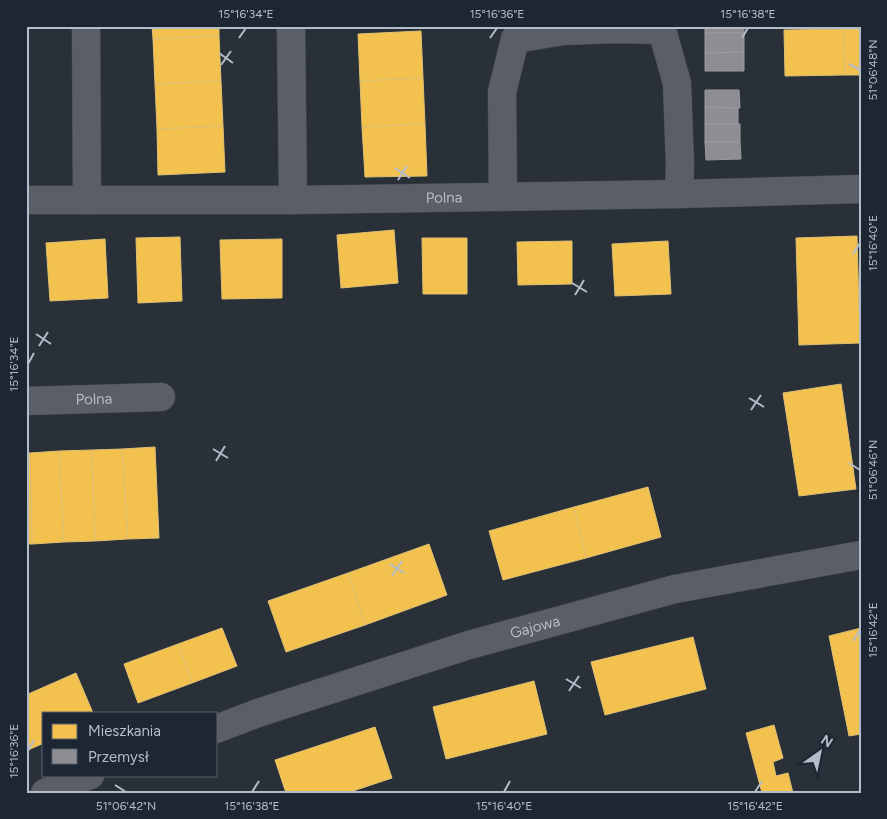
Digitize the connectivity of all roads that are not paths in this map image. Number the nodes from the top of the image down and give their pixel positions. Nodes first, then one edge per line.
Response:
1 (86, 26) edge
2 (291, 26) edge
3 (615, 27) edge
4 (861, 188) edge
5 (679, 194) junction
6 (503, 197) junction
7 (26, 200) edge
8 (86, 200) junction
9 (293, 200) junction
10 (161, 397) dead end
11 (26, 401) edge
12 (861, 555) edge
13 (218, 728) edge
14 (88, 776) edge
15 (45, 793) edge

1 - 8 street
2 - 9 street
3 - 5 street
3 - 6 street
4 - 5 street, Polna
5 - 6 street, Polna
6 - 9 street, Polna
7 - 8 street, Polna
8 - 9 street, Polna
10 - 11 street, Polna
12 - 13 street, Gajowa
14 - 15 street

